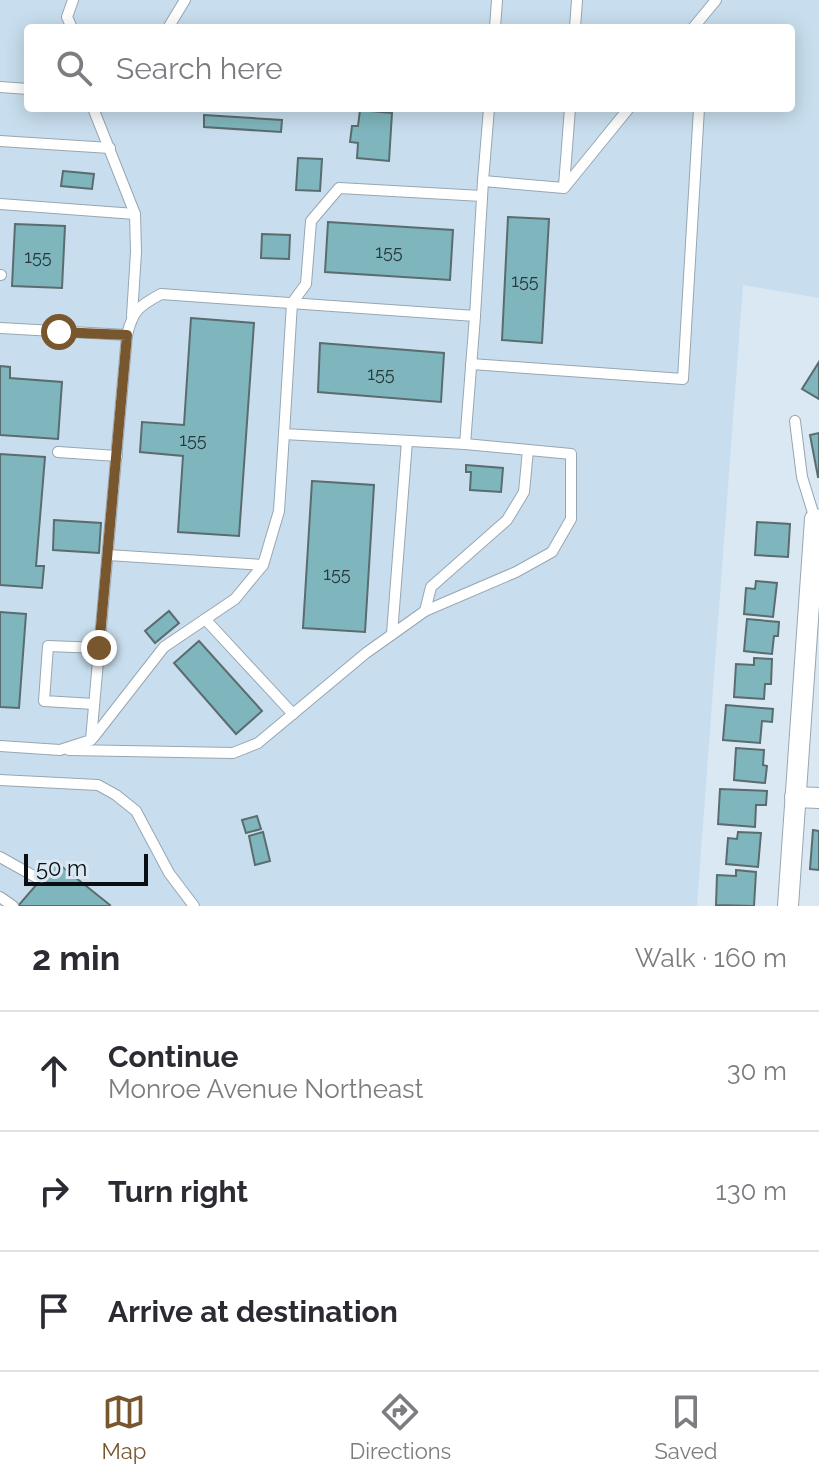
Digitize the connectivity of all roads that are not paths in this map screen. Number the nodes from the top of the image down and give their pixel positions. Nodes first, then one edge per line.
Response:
1 (73, 0) edge
2 (185, 0) edge
3 (497, 0) edge
4 (577, 0) edge
5 (716, 0) edge
6 (705, 13) junction
7 (69, 24) edge
8 (170, 24) edge
9 (495, 24) edge
10 (575, 24) edge
11 (696, 24) edge
12 (704, 24) edge
13 (0, 87) edge
14 (24, 89) edge
15 (95, 112) edge
16 (489, 112) edge
17 (570, 112) edge
18 (626, 112) edge
19 (699, 112) edge
20 (0, 141) edge
21 (110, 148) junction
22 (483, 181) junction
23 (564, 188) junction
24 (482, 196) junction
25 (0, 204) edge
26 (135, 214) junction
27 (292, 303) junction
28 (132, 316) junction
29 (475, 316) junction
30 (0, 328) edge
31 (127, 335) junction
32 (471, 364) junction
33 (795, 421) dead end
34 (284, 434) junction
35 (407, 441) junction
36 (465, 444) junction
37 (528, 450) junction
38 (58, 452) dead end
39 (117, 456) junction
40 (815, 519) joint
41 (108, 555) junction
42 (263, 565) junction
43 (425, 611) junction
44 (205, 619) junction
45 (814, 633) edge
46 (392, 634) junction
47 (99, 648) junction
48 (94, 704) junction
49 (293, 714) junction
50 (91, 740) junction
51 (0, 746) edge
52 (60, 750) junction
53 (0, 780) edge
54 (795, 797) junction
55 (819, 798) edge
56 (0, 857) edge
57 (41, 880) dead end
58 (0, 897) edge
59 (13, 906) edge
60 (194, 906) edge
61 (788, 906) edge

1 - 7 lane
2 - 8 lane
3 - 9 lane
4 - 10 lane
5 - 6 lane
6 - 11 lane
6 - 12 lane
13 - 14 lane
15 - 21 lane
16 - 22 lane
17 - 23 lane
18 - 23 lane
19 - 32 lane
20 - 21 lane
21 - 26 lane
22 - 23 lane
22 - 24 lane
24 - 27 lane
24 - 29 lane
25 - 26 lane
26 - 28 lane
27 - 28 lane
27 - 29 lane
27 - 34 lane
28 - 31 lane
29 - 32 lane
30 - 31 lane
31 - 39 lane
32 - 36 lane
33 - 40 lane
34 - 35 lane
34 - 42 lane
35 - 36 lane
35 - 46 lane
36 - 37 lane
37 - 43 lane
37 - 43 lane
38 - 39 lane
39 - 41 lane
40 - 45 street
41 - 42 lane
41 - 47 lane
42 - 44 lane
43 - 46 lane
44 - 49 lane
44 - 50 lane
45 - 54 street
46 - 49 lane
47 - 48 lane
47 - 48 lane
48 - 50 lane
49 - 52 lane
50 - 52 lane
51 - 52 lane
53 - 60 lane
54 - 55 street
54 - 61 street
56 - 57 lane
58 - 59 lane

